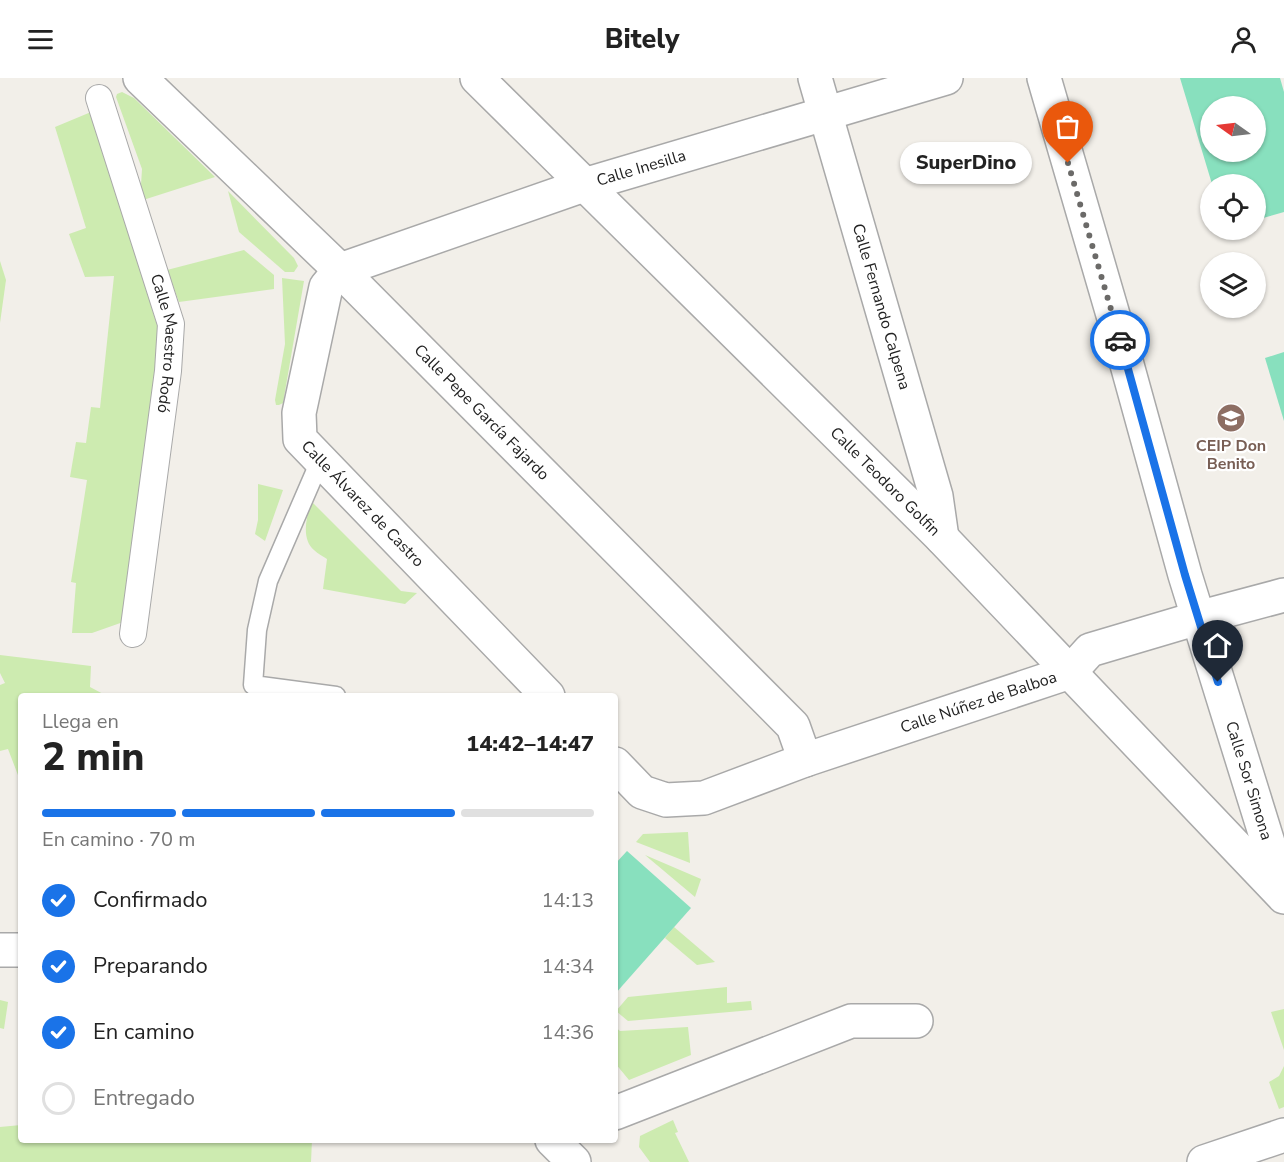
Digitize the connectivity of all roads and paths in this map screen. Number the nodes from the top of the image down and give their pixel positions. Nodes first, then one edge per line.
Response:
1 (140, 78) edge
2 (477, 78) edge
3 (815, 78) edge
4 (945, 78) edge
5 (1044, 78) edge
6 (99, 98) dead end
7 (826, 115) junction
8 (584, 185) junction
9 (340, 270) junction
10 (320, 461) junction
11 (942, 538) junction
12 (1284, 595) edge
13 (1198, 618) junction
14 (134, 634) dead end
15 (1070, 672) junction
16 (313, 693) edge
17 (545, 693) edge
18 (805, 760) junction
19 (618, 767) edge
20 (1284, 896) edge
21 (0, 950) edge
22 (18, 950) edge
23 (916, 1021) dead end
24 (618, 1112) edge
25 (1284, 1135) edge
26 (1204, 1162) edge

1 - 9 street, Calle Pepe García Fajardo
2 - 8 street, Calle Teodoro Golfin
3 - 7 street, Calle Fernando Calpena
4 - 7 street, Calle Inesilla
5 - 13 street, Calle Sor Simona
6 - 14 street, Calle Maestro Rodó
7 - 8 street, Calle Inesilla
7 - 11 street, Calle Fernando Calpena
8 - 9 street, Calle Inesilla
8 - 11 street, Calle Teodoro Golfin
9 - 10 street, Calle Álvarez de Castro
9 - 18 street, Calle Pepe García Fajardo
10 - 16 lane
10 - 17 street, Calle Álvarez de Castro
11 - 15 street, Calle Teodoro Golfin
12 - 13 street, Calle Núñez de Balboa
13 - 15 street, Calle Núñez de Balboa
13 - 20 street, Calle Sor Simona
15 - 18 street, Calle Núñez de Balboa
15 - 20 street, Calle Teodoro Golfin
18 - 19 street, Calle Núñez de Balboa
21 - 22 street
23 - 24 street
25 - 26 street

